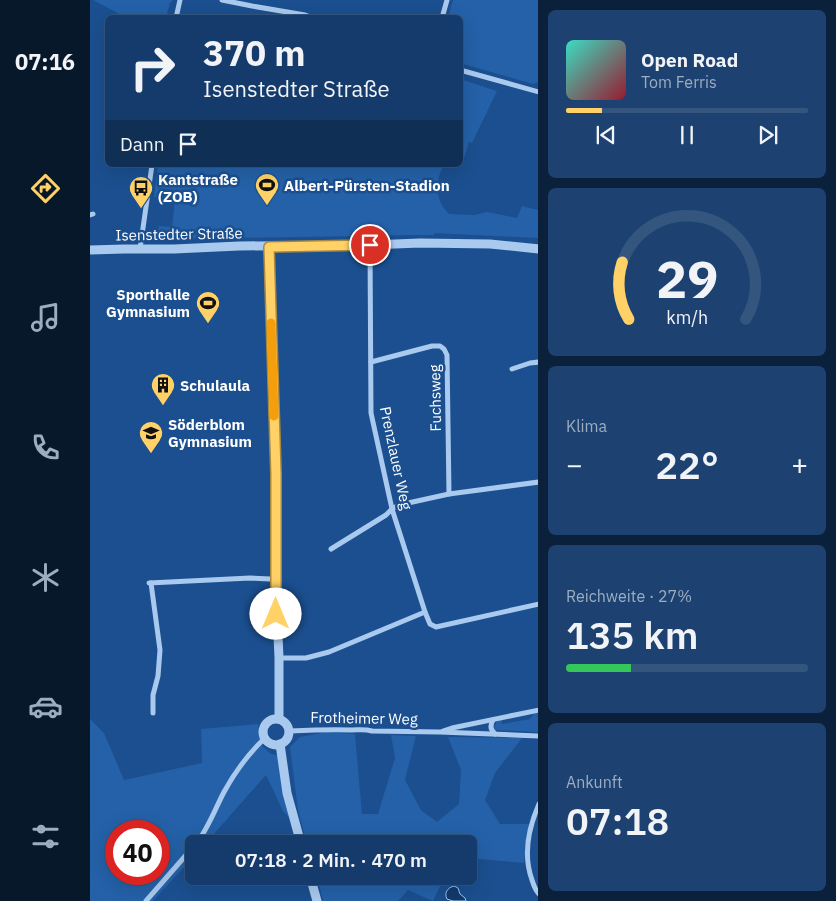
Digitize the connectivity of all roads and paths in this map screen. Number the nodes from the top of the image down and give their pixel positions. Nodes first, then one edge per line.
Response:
1 (180, 0) edge
2 (222, 0) edge
3 (447, 0) edge
4 (177, 15) edge
5 (305, 15) edge
6 (443, 15) edge
7 (463, 71) edge
8 (538, 92) edge
9 (152, 167) edge
10 (370, 245) junction
11 (269, 247) junction
12 (140, 249) junction
13 (538, 249) edge
14 (90, 250) edge
15 (371, 362) junction
16 (538, 362) edge
17 (512, 369) dead end
18 (538, 482) edge
19 (449, 494) junction
20 (392, 509) junction
21 (331, 549) dead end
22 (276, 578) junction
23 (538, 604) edge
24 (425, 612) junction
25 (279, 658) junction
26 (538, 710) edge
27 (153, 713) dead end
28 (279, 720) junction
29 (493, 720) junction
30 (288, 731) junction
31 (440, 732) junction
32 (495, 734) junction
33 (538, 736) edge
34 (264, 739) junction
35 (280, 744) junction
36 (538, 804) edge
37 (202, 835) edge
38 (299, 835) edge
39 (185, 856) edge
40 (313, 885) edge
41 (538, 894) edge
42 (146, 901) edge
43 (317, 901) edge

1 - 4 street
2 - 5 street
3 - 6 street
7 - 8 street
9 - 12 street
10 - 11 street, Isenstedter Straße
10 - 13 street, Isenstedter Straße
10 - 15 street, Prenzlauer Weg
11 - 12 street, Isenstedter Straße
11 - 22 street
12 - 14 street, Isenstedter Straße
15 - 19 street, Fuchsweg
15 - 20 street, Prenzlauer Weg
16 - 17 street
18 - 19 street
19 - 20 street
20 - 21 street
20 - 24 street, Prenzlauer Weg
22 - 25 street
22 - 27 street
23 - 24 street
24 - 25 street
25 - 28 street
26 - 29 street, Frotheimer Weg
28 - 30 street
28 - 34 street
29 - 31 street, Frotheimer Weg
29 - 32 street
30 - 31 street, Frotheimer Weg
30 - 35 street
31 - 32 street, Frotheimer Weg
32 - 33 street, Frotheimer Weg
34 - 35 street
34 - 37 street
35 - 38 street
36 - 41 street
39 - 42 street
40 - 43 street

